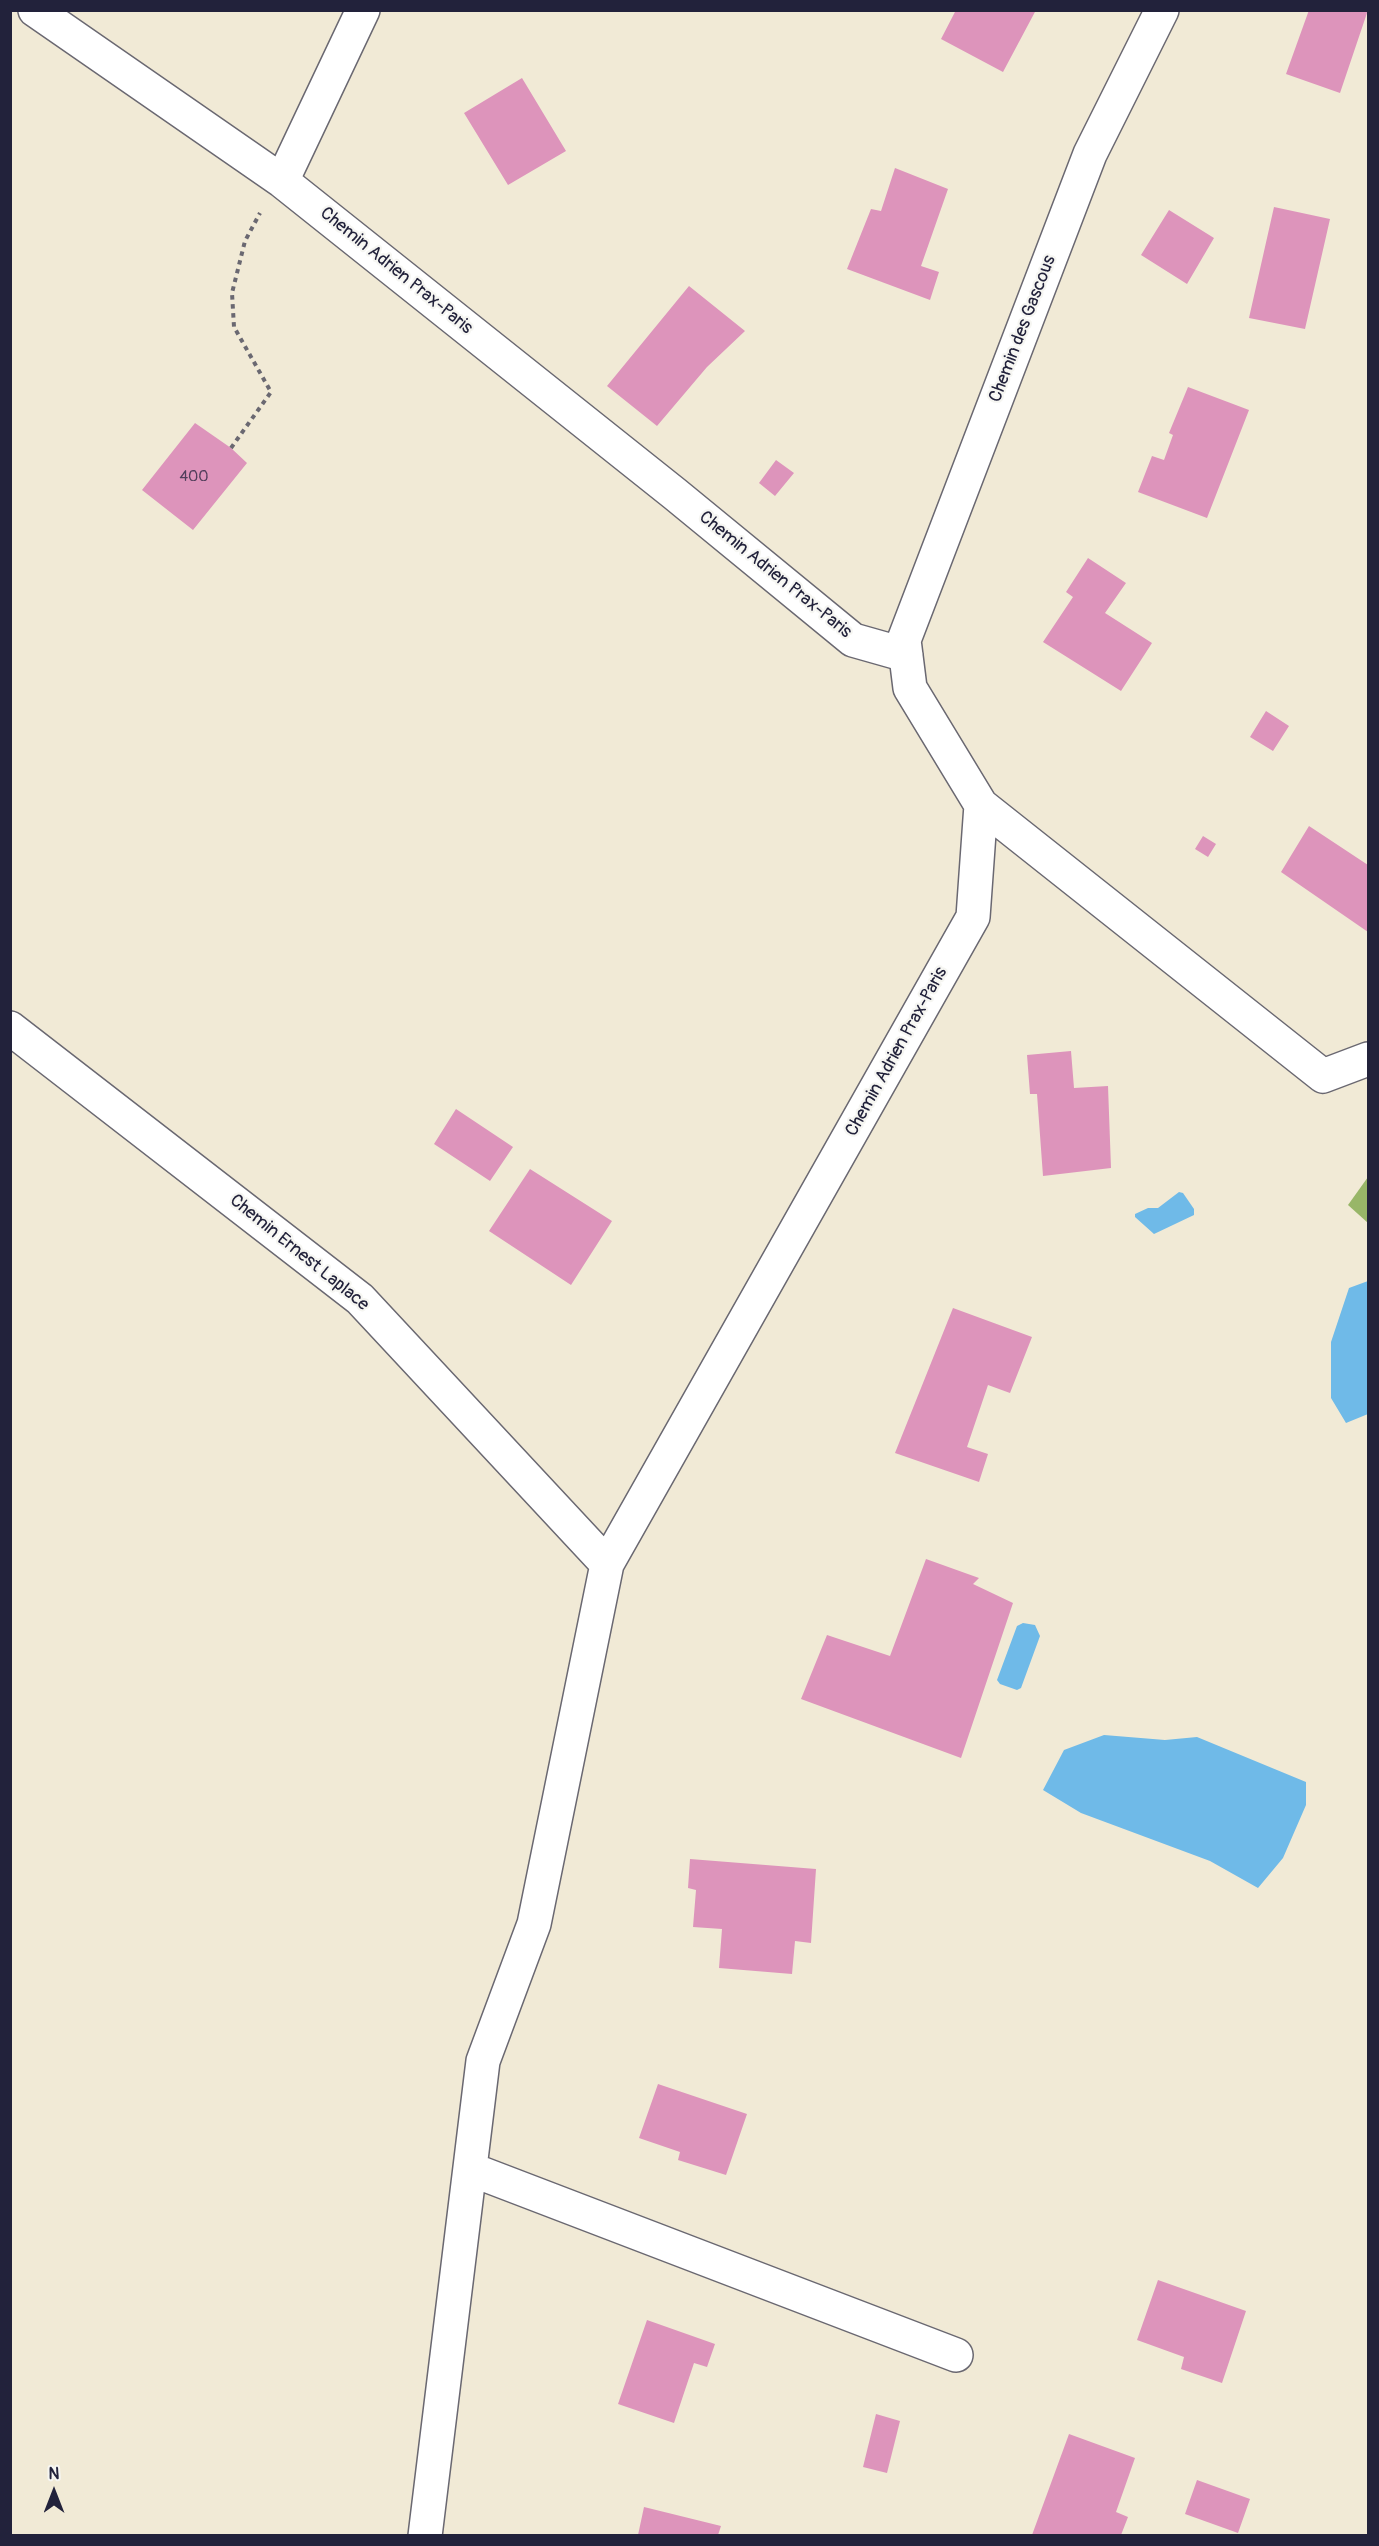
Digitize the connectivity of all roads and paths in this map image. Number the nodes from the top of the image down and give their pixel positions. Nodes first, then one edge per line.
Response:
1 (35, 10) edge
2 (363, 10) edge
3 (1162, 10) edge
4 (282, 181) junction
5 (231, 448) dead end
6 (906, 655) junction
7 (981, 805) junction
8 (10, 1028) edge
9 (1368, 1059) edge
10 (607, 1564) junction
11 (470, 2169) junction
12 (956, 2355) dead end
13 (425, 2535) edge

1 - 4 street, Chemin Adrien Prax-Paris
2 - 4 street
3 - 6 street, Chemin des Gascous
4 - 5 path
4 - 6 street, Chemin Adrien Prax-Paris
6 - 7 street
7 - 9 street
7 - 10 street, Chemin Adrien Prax-Paris
8 - 10 street, Chemin Ernest Laplace
10 - 11 street, Chemin Adrien Prax-Paris
11 - 12 street
11 - 13 street, Chemin Adrien Prax-Paris

